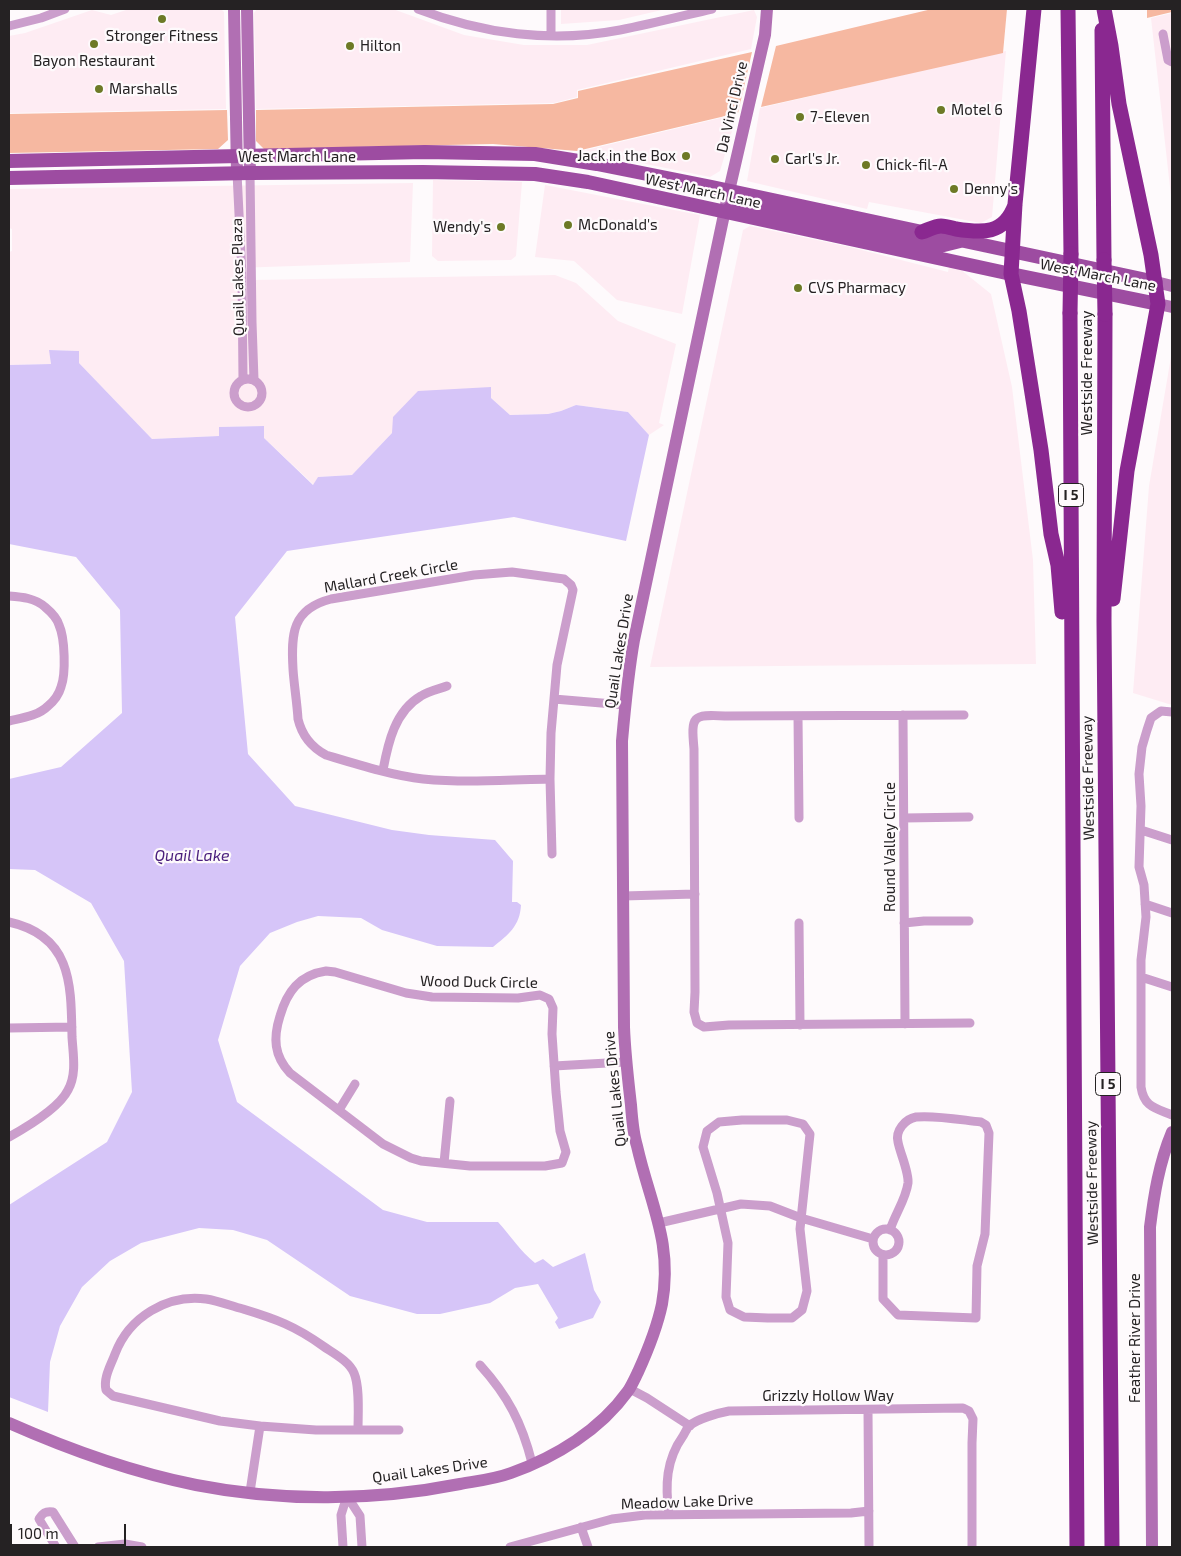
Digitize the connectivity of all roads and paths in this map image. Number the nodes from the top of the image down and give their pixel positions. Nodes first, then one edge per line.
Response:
1 (65, 9) edge
2 (234, 9) edge
3 (248, 9) edge
4 (418, 9) edge
5 (551, 9) edge
6 (712, 9) edge
7 (767, 9) edge
8 (1034, 9) edge
9 (1068, 9) edge
10 (1103, 9) edge
11 (9, 26) edge
12 (1163, 34) dead end
13 (551, 36) junction
14 (1106, 48) junction
15 (1172, 62) edge
16 (243, 125) junction
17 (243, 156) junction
18 (9, 161) edge
19 (244, 173) junction
20 (9, 178) edge
21 (729, 190) junction
22 (1015, 204) junction
23 (726, 212) junction
24 (922, 232) junction
25 (962, 240) junction
26 (1012, 250) junction
27 (1011, 274) junction
28 (1156, 282) junction
29 (1172, 286) edge
30 (1165, 305) edge
31 (243, 380) junction
32 (254, 380) junction
33 (9, 596) edge
34 (1104, 621) junction
35 (1071, 676) junction
36 (447, 686) dead end
37 (554, 699) junction
38 (625, 706) junction
39 (1172, 712) edge
40 (903, 715) junction
41 (964, 715) dead end
42 (798, 716) junction
43 (9, 721) edge
44 (382, 770) junction
45 (550, 779) junction
46 (799, 818) dead end
47 (904, 818) junction
48 (969, 818) dead end
49 (1141, 830) junction
50 (1172, 840) edge
51 (552, 854) dead end
52 (695, 894) junction
53 (623, 896) junction
54 (1145, 904) junction
55 (1172, 913) edge
56 (969, 921) dead end
57 (9, 922) edge
58 (799, 923) dead end
59 (904, 923) junction
60 (1141, 977) junction
61 (1172, 987) edge
62 (905, 1024) junction
63 (970, 1024) dead end
64 (800, 1025) junction
65 (72, 1027) junction
66 (9, 1028) edge
67 (625, 1062) junction
68 (554, 1066) junction
69 (354, 1084) dead end
70 (450, 1101) dead end
71 (339, 1110) junction
72 (1172, 1115) edge
73 (1172, 1132) edge
74 (9, 1137) edge
75 (444, 1164) junction
76 (720, 1208) junction
77 (800, 1218) junction
78 (660, 1223) junction
79 (890, 1230) junction
80 (873, 1239) junction
81 (883, 1255) junction
82 (480, 1365) dead end
83 (630, 1389) junction
84 (868, 1410) junction
85 (9, 1423) edge
86 (260, 1426) junction
87 (690, 1426) junction
88 (358, 1430) junction
89 (399, 1430) dead end
90 (532, 1464) junction
91 (250, 1492) junction
92 (347, 1496) junction
93 (869, 1511) junction
94 (669, 1514) junction
95 (581, 1528) junction
96 (56, 1547) edge
97 (75, 1547) edge
98 (98, 1547) edge
99 (142, 1547) edge
100 (344, 1547) edge
101 (362, 1547) edge
102 (510, 1547) edge
103 (588, 1547) edge
104 (869, 1547) edge
105 (972, 1547) edge
106 (1077, 1547) edge
107 (1112, 1547) edge
108 (1152, 1547) edge

1 - 11 street
2 - 16 main road
3 - 16 main road
4 - 13 street
5 - 13 street
6 - 13 street
7 - 21 main road, Da Vinci Drive
8 - 22 highway
9 - 35 highway, Westside Freeway / I 5, bridge
10 - 14 highway, Westside Freeway / I 5
12 - 15 street
14 - 28 highway
14 - 34 highway, Westside Freeway / I 5, bridge
16 - 17 main road
17 - 18 main road, West March Lane
17 - 19 main road
17 - 21 main road, West March Lane
19 - 20 main road, West March Lane
19 - 23 main road, West March Lane
19 - 31 street, Quail Lakes Plaza
19 - 32 street, Quail Lakes Plaza
21 - 23 main road, Da Vinci Drive
21 - 24 main road, West March Lane
22 - 24 highway
22 - 26 highway
23 - 25 main road
23 - 27 main road, West March Lane
23 - 38 main road, Quail Lakes Drive
24 - 25 main road, West March Lane
25 - 26 main road, West March Lane
26 - 27 highway
26 - 28 main road, West March Lane
27 - 30 main road, West March Lane
27 - 35 highway
28 - 29 main road, West March Lane
28 - 30 highway
30 - 34 highway
31 - 32 street
31 - 32 street
33 - 43 street
34 - 107 highway, Westside Freeway / I 5
35 - 106 highway, Westside Freeway / I 5
36 - 44 street
37 - 38 street
37 - 44 street, Mallard Creek Circle
37 - 45 street, Mallard Creek Circle
38 - 53 main road, Quail Lakes Drive
39 - 49 street
40 - 41 street
40 - 42 street
40 - 47 street, Round Valley Circle
42 - 46 street
42 - 52 street
44 - 45 street, Mallard Creek Circle
45 - 51 street, Mallard Creek Circle
47 - 48 street
47 - 59 street, Round Valley Circle
49 - 50 street
49 - 54 street
52 - 53 street
52 - 64 street
53 - 67 main road, Quail Lakes Drive
54 - 55 street
54 - 60 street
56 - 59 street
57 - 65 street
58 - 64 street
59 - 62 street, Round Valley Circle
60 - 61 street
60 - 72 street
62 - 63 street
62 - 64 street
65 - 66 street
65 - 74 street
67 - 68 street
67 - 78 main road, Quail Lakes Drive
68 - 71 street, Wood Duck Circle
68 - 75 street, Wood Duck Circle
69 - 71 street
70 - 75 street
71 - 75 street, Wood Duck Circle
73 - 108 main road, Feather River Drive
76 - 77 street
76 - 77 street
76 - 77 street
76 - 78 street
77 - 80 street
78 - 83 main road, Quail Lakes Drive
79 - 80 street
79 - 81 street
79 - 81 street
80 - 81 street
82 - 90 street
83 - 87 street
83 - 90 main road, Quail Lakes Drive
84 - 87 street, Grizzly Hollow Way
84 - 93 street
84 - 105 street, Grizzly Hollow Way
85 - 91 main road, Quail Lakes Drive
86 - 88 street
86 - 88 street
86 - 91 street
87 - 94 street, Grizzly Hollow Way
88 - 89 street
90 - 92 main road, Quail Lakes Drive
91 - 92 main road, Quail Lakes Drive
92 - 100 street
92 - 101 street
93 - 94 street, Meadow Lake Drive
93 - 104 street
94 - 95 street, Meadow Lake Drive
95 - 102 street, Meadow Lake Drive
95 - 103 street
96 - 97 street
98 - 99 street

